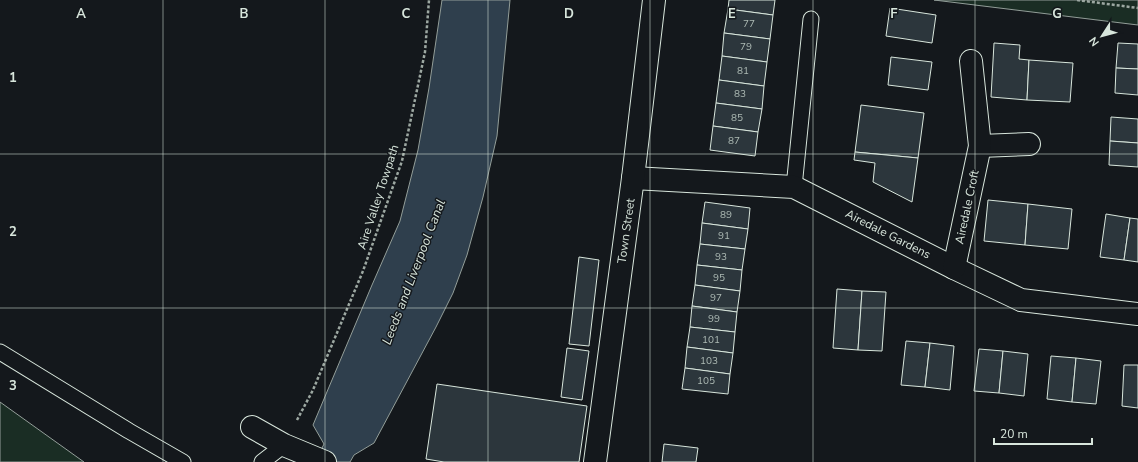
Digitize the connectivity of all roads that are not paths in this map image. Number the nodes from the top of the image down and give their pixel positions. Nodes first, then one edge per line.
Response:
1 (654, 0) edge
2 (811, 19) dead end
3 (971, 61) dead end
4 (1029, 144) dead end
5 (980, 146) junction
6 (632, 178) junction
7 (794, 187) junction
8 (954, 268) junction
9 (1138, 314) edge
10 (0, 352) edge
11 (252, 427) dead end
12 (284, 446) junction
13 (316, 459) edge
14 (183, 462) edge
15 (262, 462) edge
16 (595, 462) edge

1 - 6 street, Town Street
2 - 7 lane
3 - 5 street, Airedale Croft
4 - 5 street
5 - 8 street, Airedale Croft
6 - 7 street, Airedale Gardens
6 - 16 street, Town Street
7 - 8 street, Airedale Gardens
8 - 9 street, Airedale Gardens
10 - 14 lane
11 - 12 street
12 - 13 street
12 - 15 lane

